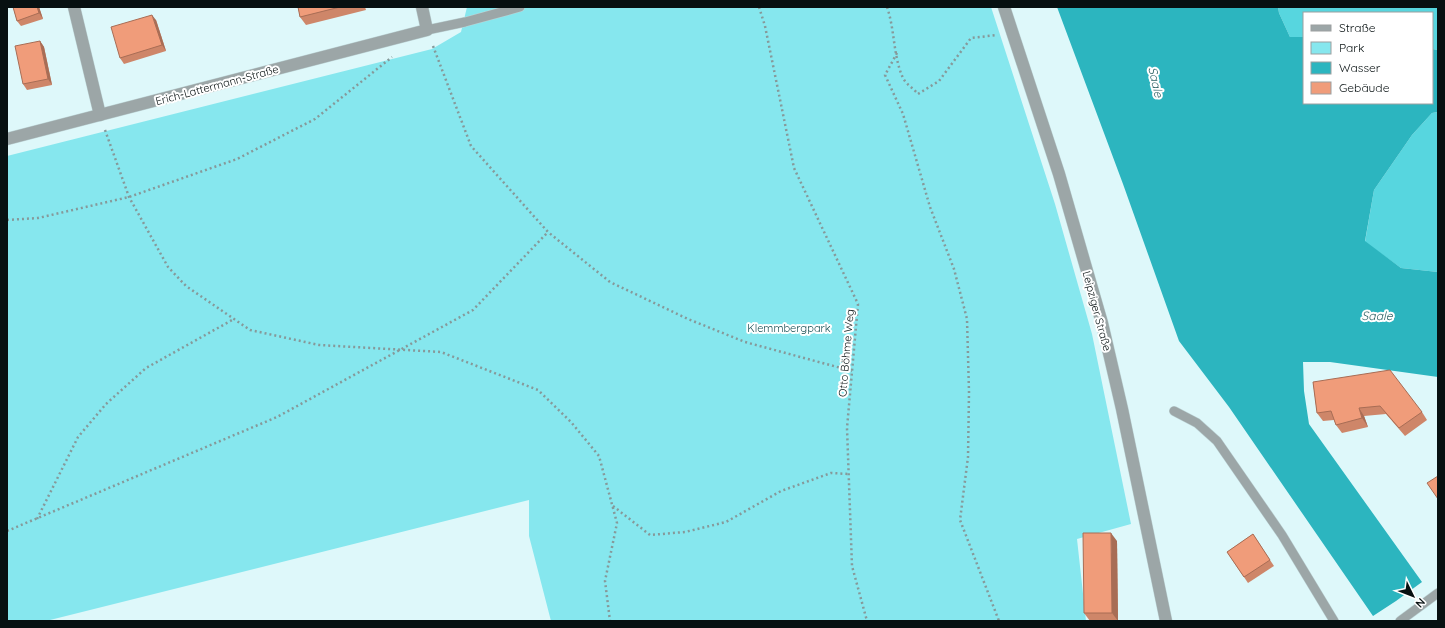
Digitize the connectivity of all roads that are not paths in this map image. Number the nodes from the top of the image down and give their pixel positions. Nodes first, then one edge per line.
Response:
1 (74, 7) edge
2 (422, 7) edge
3 (520, 7) edge
4 (1004, 7) edge
5 (427, 30) junction
6 (100, 115) junction
7 (7, 139) edge
8 (1174, 410) dead end
9 (1438, 593) edge
10 (1166, 621) edge
11 (1334, 621) edge
12 (1400, 621) edge

1 - 6 street
2 - 5 street
3 - 5 lane
4 - 10 street, Leipziger Straße
5 - 6 street, Erich-Lattermann-Straße
6 - 7 street, Erich-Lattermann-Straße
8 - 11 lane
9 - 12 lane

